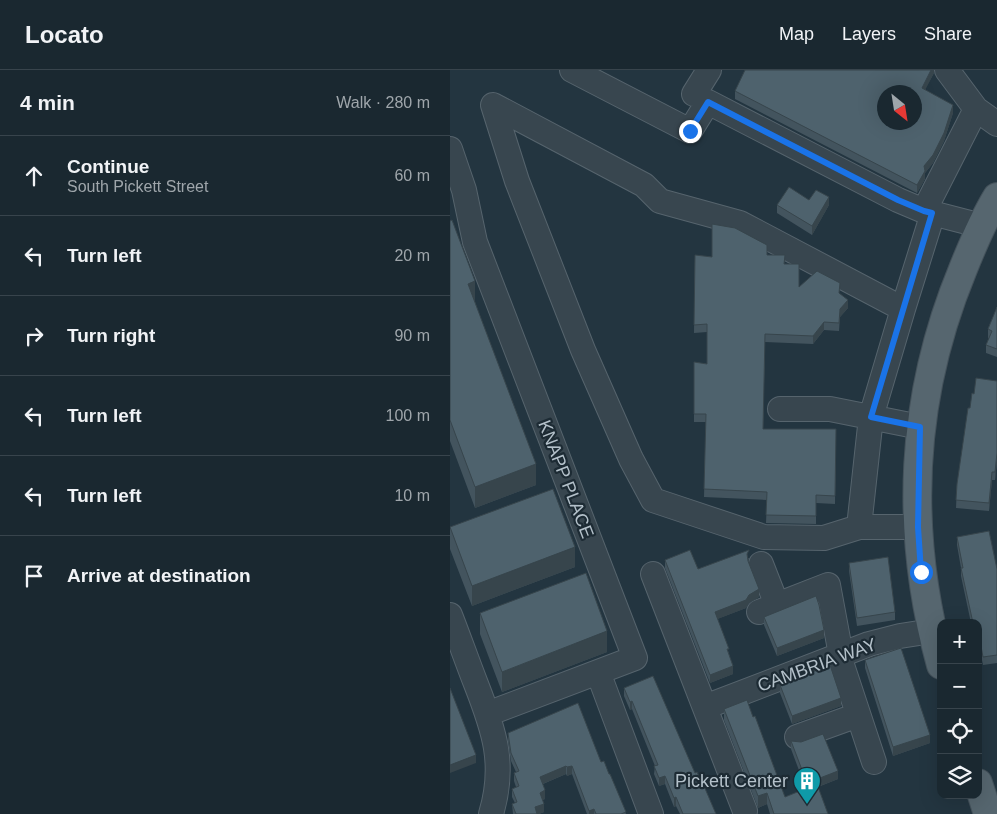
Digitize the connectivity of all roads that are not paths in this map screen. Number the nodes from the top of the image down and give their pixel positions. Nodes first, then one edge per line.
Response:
1 (572, 70) edge
2 (709, 70) edge
3 (947, 70) edge
4 (694, 94) dead end
5 (976, 109) junction
6 (997, 124) edge
7 (450, 149) edge
8 (997, 197) edge
9 (928, 212) junction
10 (982, 226) junction
11 (903, 308) junction
12 (780, 409) dead end
13 (871, 417) junction
14 (920, 427) junction
15 (859, 527) junction
16 (918, 527) junction
17 (761, 564) dead end
18 (653, 574) dead end
19 (450, 615) edge
20 (932, 631) junction
21 (840, 656) junction
22 (941, 664) edge
23 (598, 672) junction
24 (704, 707) junction
25 (487, 714) junction
26 (858, 715) junction
27 (797, 738) dead end
28 (874, 762) dead end
29 (982, 795) edge
30 (744, 811) dead end
31 (491, 814) edge
32 (652, 814) edge
33 (988, 814) edge

1 - 9 street
2 - 4 street
3 - 5 street
5 - 6 street
5 - 9 street
7 - 23 street, KNAPP PLACE
8 - 10 main road
9 - 10 street
9 - 11 street
10 - 14 main road
11 - 13 street
11 - 15 street
12 - 13 street
13 - 14 street
13 - 15 street
14 - 16 main road
15 - 16 street
16 - 20 main road
17 - 21 street
18 - 24 street
19 - 25 street
20 - 21 street, CAMBRIA WAY
20 - 22 main road
21 - 24 street, CAMBRIA WAY
21 - 26 street
23 - 25 street, KNAPP PLACE
23 - 32 street
24 - 30 street
25 - 31 street
26 - 27 street
26 - 28 street
29 - 33 main road

